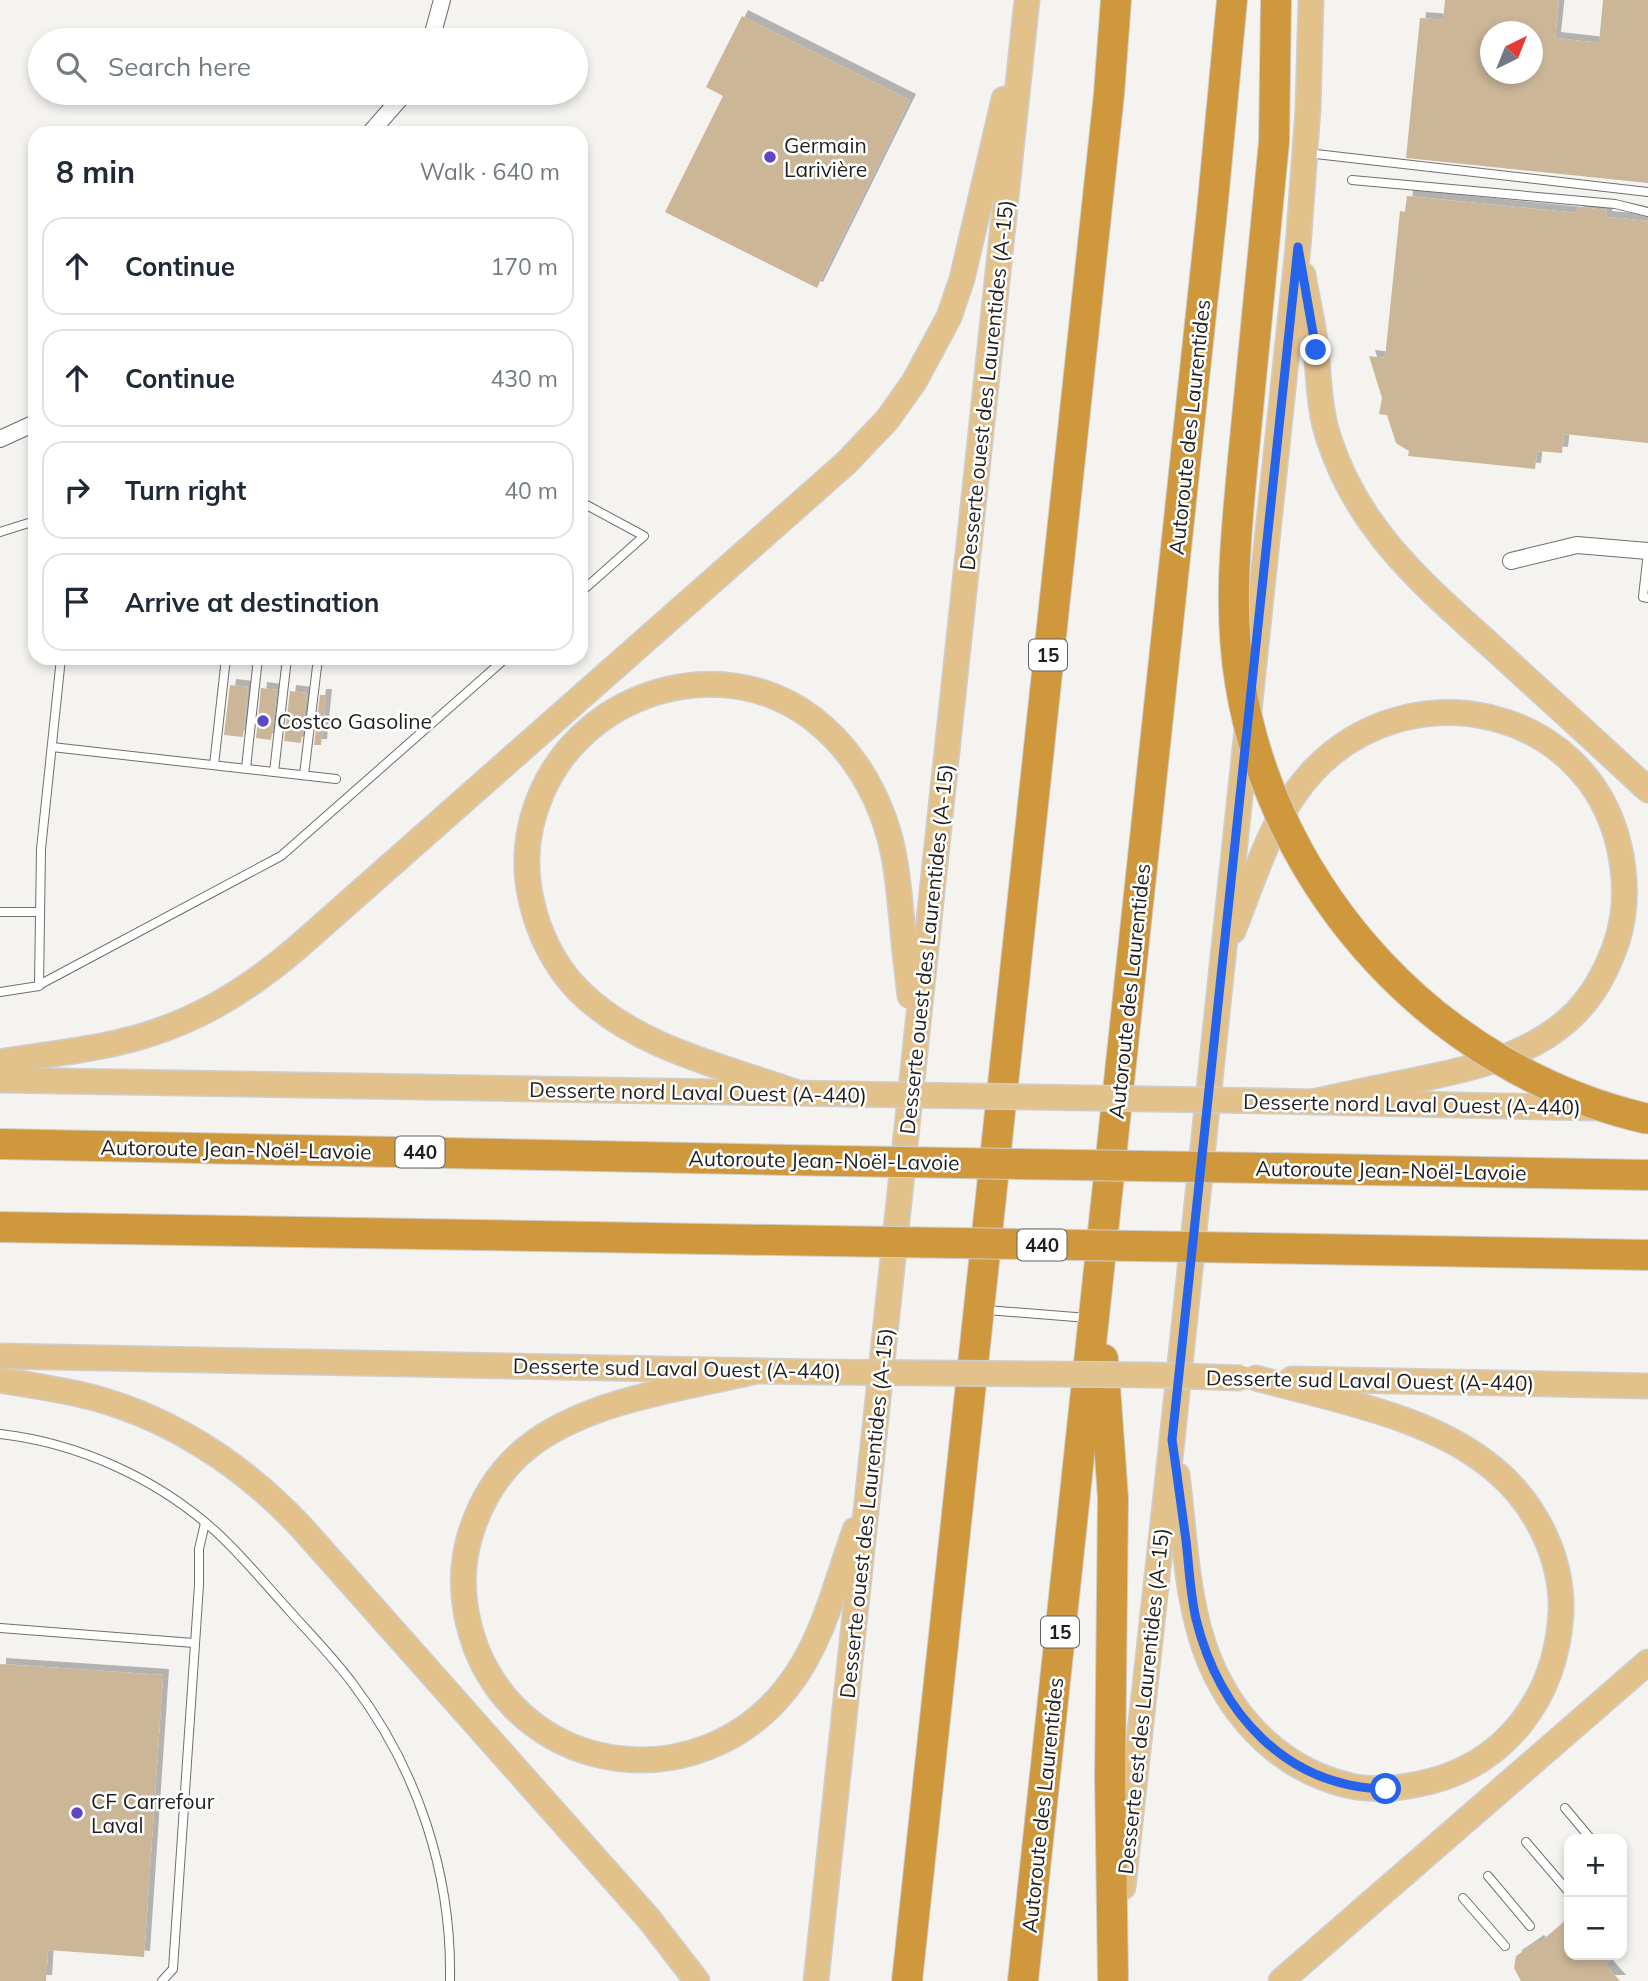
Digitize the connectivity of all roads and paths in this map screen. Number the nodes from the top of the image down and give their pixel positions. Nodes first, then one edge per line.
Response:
1 (442, 0) edge
2 (1027, 0) edge
3 (1116, 0) edge
4 (1232, 0) edge
5 (1276, 0) edge
6 (1311, 0) edge
7 (434, 28) edge
8 (394, 105) edge
9 (376, 126) edge
10 (1306, 152) junction
11 (1352, 180) dead end
12 (1648, 192) edge
13 (1648, 212) edge
14 (1298, 247) junction
15 (28, 426) edge
16 (0, 439) edge
17 (588, 506) edge
18 (28, 523) edge
19 (0, 532) edge
20 (1648, 551) edge
21 (1511, 561) dead end
22 (588, 586) edge
23 (1648, 598) edge
24 (60, 665) edge
25 (225, 665) edge
26 (257, 665) edge
27 (286, 665) edge
28 (317, 665) edge
29 (498, 665) edge
30 (52, 747) junction
31 (214, 765) junction
32 (246, 768) junction
33 (274, 772) junction
34 (304, 775) junction
35 (336, 779) dead end
36 (1648, 790) edge
37 (0, 912) edge
38 (40, 912) junction
39 (1222, 957) junction
40 (38, 985) junction
41 (0, 992) edge
42 (915, 1042) junction
43 (0, 1062) edge
44 (0, 1080) edge
45 (798, 1093) junction
46 (1313, 1102) junction
47 (1648, 1109) edge
48 (1648, 1119) edge
49 (0, 1144) edge
50 (1648, 1175) edge
51 (0, 1227) edge
52 (1648, 1255) edge
53 (979, 1310) junction
54 (1097, 1318) junction
55 (0, 1356) edge
56 (756, 1371) junction
57 (1249, 1378) junction
58 (0, 1380) edge
59 (1648, 1386) edge
60 (0, 1434) edge
61 (1172, 1440) junction
62 (868, 1493) junction
63 (205, 1522) junction
64 (0, 1628) edge
65 (194, 1643) junction
66 (1648, 1662) edge
67 (1565, 1808) dead end
68 (1587, 1834) edge
69 (1526, 1842) dead end
70 (1488, 1876) dead end
71 (1564, 1886) edge
72 (1463, 1898) dead end
73 (1530, 1926) dead end
74 (1504, 1946) dead end
75 (1113, 1979) edge
76 (162, 1981) edge
77 (450, 1981) edge
78 (697, 1981) edge
79 (816, 1981) edge
80 (907, 1981) edge
81 (1023, 1981) edge
82 (1281, 1981) edge

1 - 7 street
2 - 42 main road, Desserte ouest des Laurentides (A-15)
2 - 43 main road
3 - 53 highway, 15
4 - 54 highway, Autoroute des Laurentides
5 - 48 highway, bridge
6 - 10 main road, Desserte est des Laurentides (A-15)
8 - 9 street
10 - 12 lane
10 - 14 main road, Desserte est des Laurentides (A-15)
11 - 13 lane
14 - 36 main road
14 - 39 main road, Desserte est des Laurentides (A-15)
15 - 16 street
17 - 22 lane
18 - 19 lane
20 - 21 street
20 - 23 lane
24 - 30 lane
25 - 31 lane
26 - 32 lane
27 - 33 lane
28 - 34 lane
29 - 40 lane
30 - 31 lane
30 - 38 lane
31 - 32 lane
32 - 33 lane
33 - 34 lane
34 - 35 lane
37 - 38 lane
38 - 40 lane
39 - 46 main road
39 - 61 main road, Desserte est des Laurentides (A-15)
40 - 41 lane
42 - 45 main road
42 - 62 main road, Desserte ouest des Laurentides (A-15)
44 - 45 main road, Desserte nord Laval Ouest (A-440)
45 - 46 main road, Desserte nord Laval Ouest (A-440), bridge
46 - 47 main road, Desserte nord Laval Ouest (A-440)
49 - 50 highway, Autoroute Jean-Noël-Lavoie / 440, bridge
51 - 52 highway, 440, bridge
53 - 54 lane
53 - 80 highway, 15
54 - 75 highway
54 - 81 highway, Autoroute des Laurentides / 15
55 - 56 main road, Desserte sud Laval Ouest (A-440)
56 - 57 main road, Desserte sud Laval Ouest (A-440), bridge
56 - 62 main road
57 - 59 main road, Desserte sud Laval Ouest (A-440)
57 - 61 main road
58 - 78 main road
60 - 63 lane
61 - 75 main road, Desserte est des Laurentides (A-15)
62 - 79 main road, Desserte ouest des Laurentides (A-15)
63 - 65 lane
63 - 77 lane
64 - 65 lane
65 - 76 lane
66 - 82 main road
67 - 68 lane
69 - 71 lane
70 - 73 lane
72 - 74 lane

